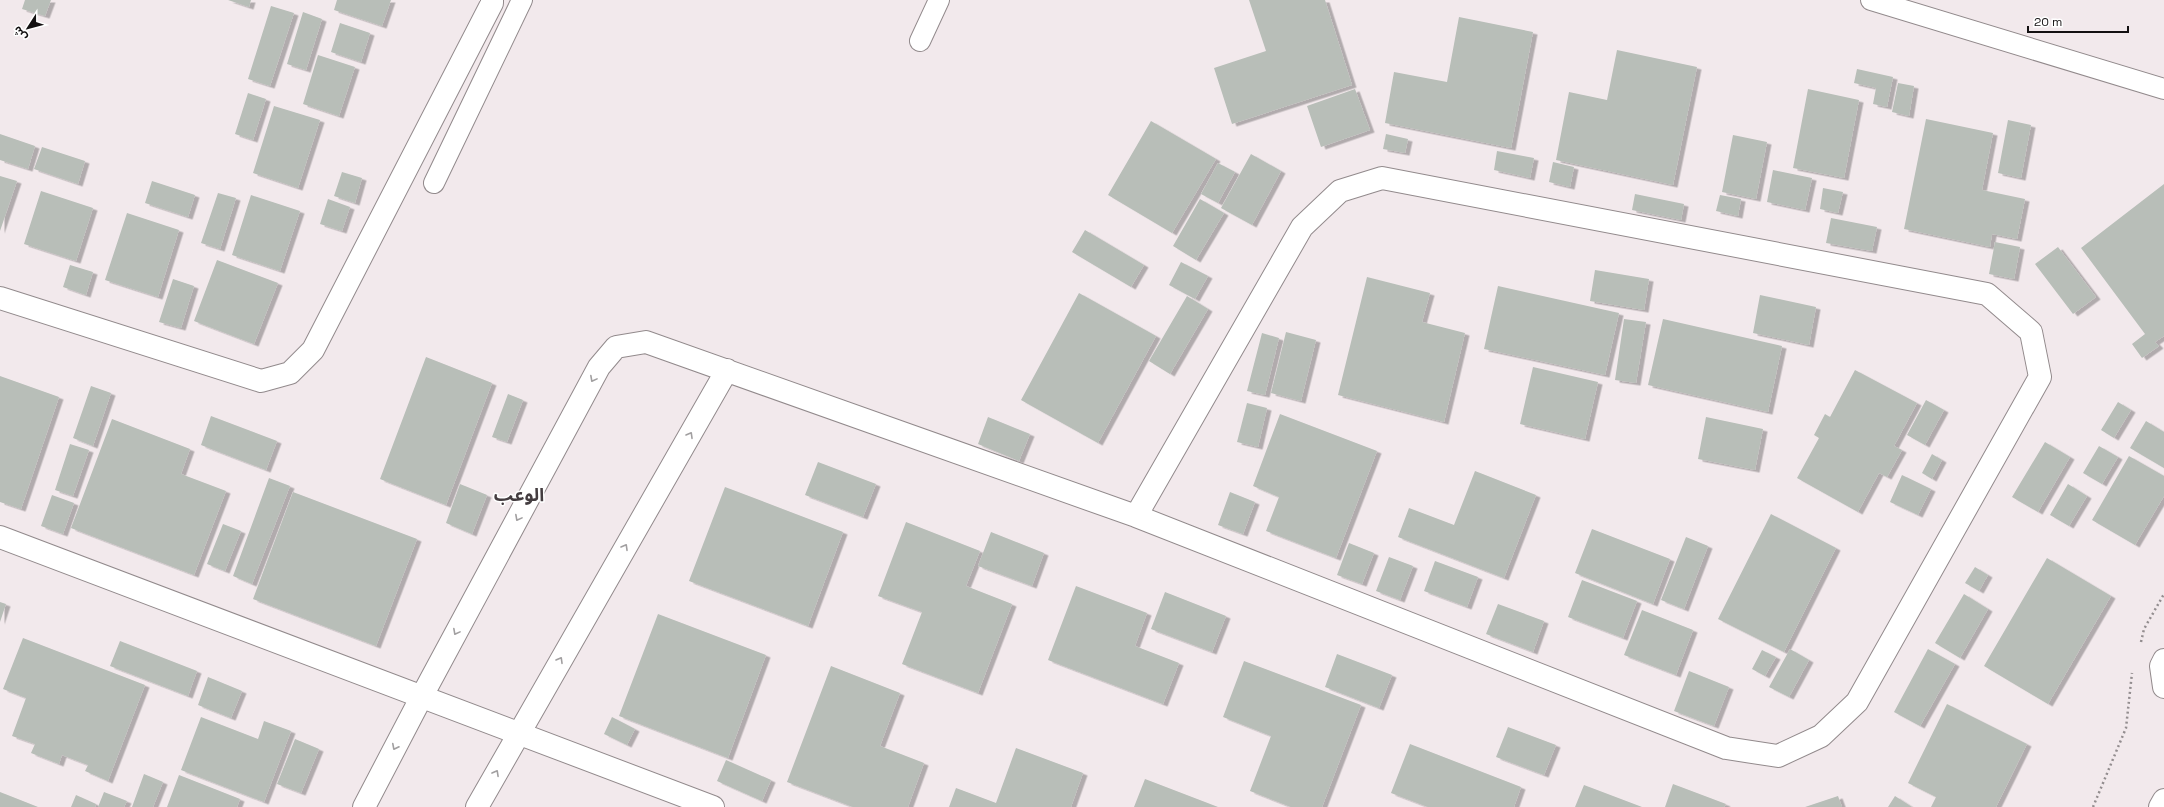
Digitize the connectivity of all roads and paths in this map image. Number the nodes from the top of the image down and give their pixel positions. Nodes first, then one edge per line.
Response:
1 (492, 0) edge
2 (522, 0) edge
3 (939, 0) edge
4 (1871, 0) edge
5 (920, 40) dead end
6 (2164, 89) edge
7 (434, 183) dead end
8 (0, 298) edge
9 (727, 370) junction
10 (1136, 516) junction
11 (0, 537) edge
12 (2164, 594) edge
13 (2140, 644) dead end
14 (2164, 660) edge
15 (2134, 666) dead end
16 (2164, 687) edge
17 (422, 696) junction
18 (518, 733) junction
19 (2164, 800) edge
20 (364, 807) edge
21 (476, 807) edge
22 (713, 807) edge
23 (2093, 807) edge
24 (2160, 807) edge

1 - 8 street
2 - 7 lane
3 - 5 lane
4 - 6 lane
9 - 10 street
9 -> 17 street
18 -> 9 street
10 - 10 street
11 - 17 street
12 - 13 path
14 - 16 street
15 - 23 path
17 - 18 street
17 -> 20 street
21 -> 18 street
18 - 22 street
19 - 24 street

